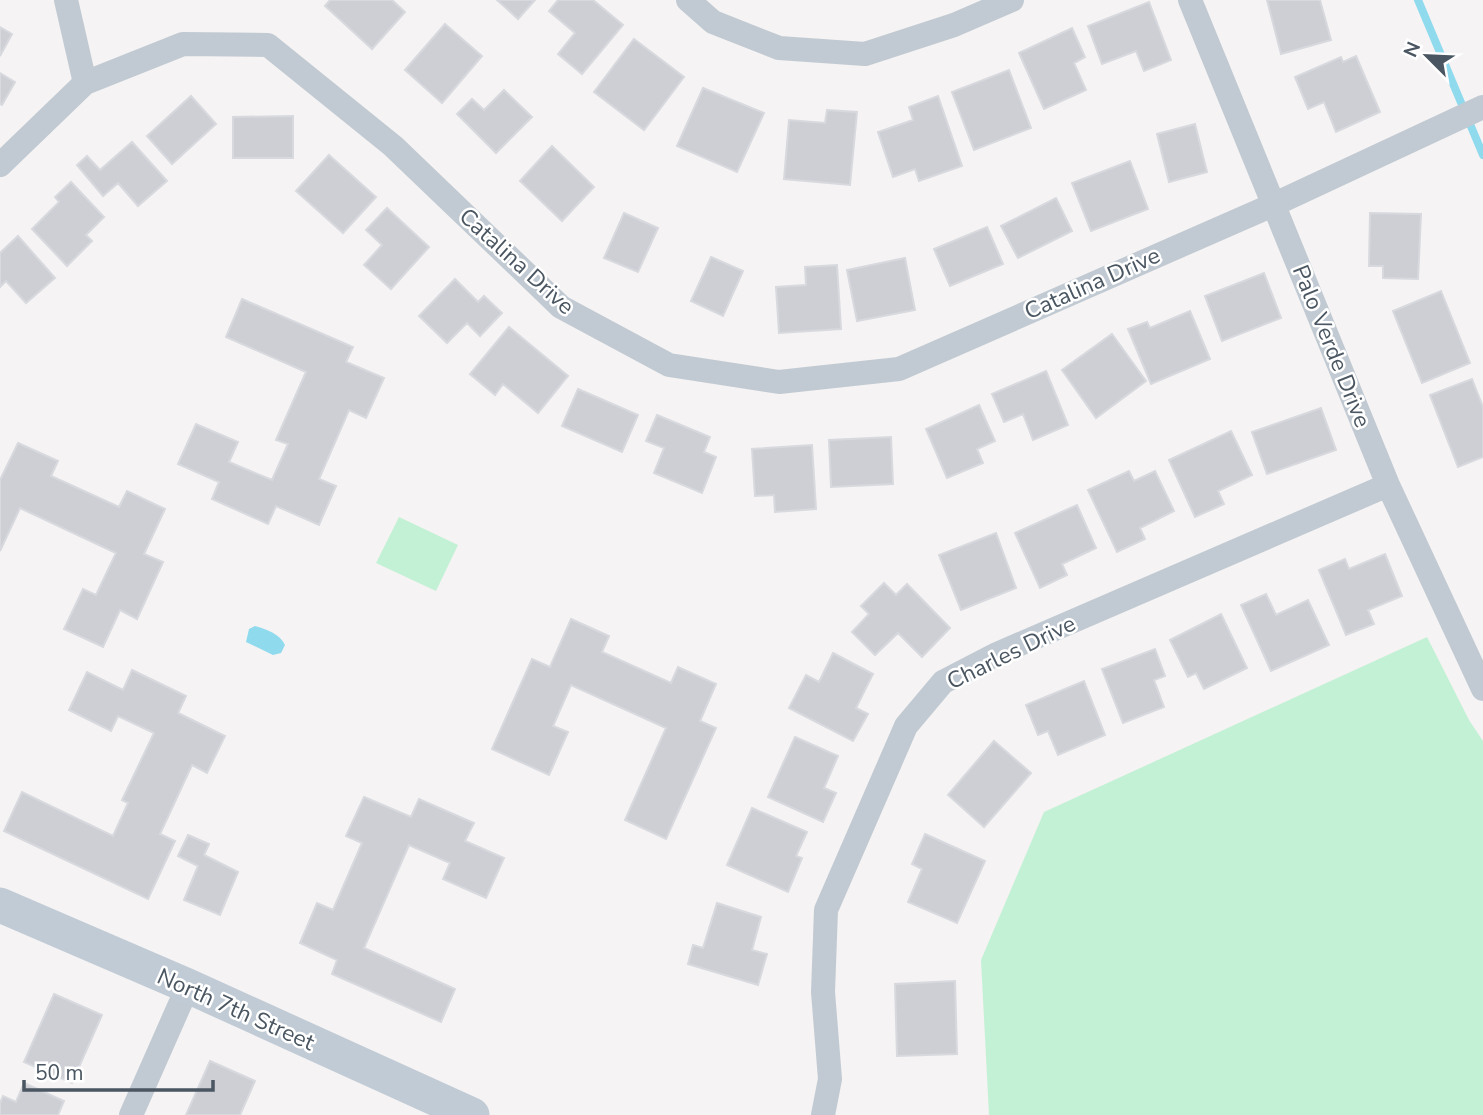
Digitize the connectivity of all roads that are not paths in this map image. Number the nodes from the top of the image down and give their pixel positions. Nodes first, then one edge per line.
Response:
1 (66, 0) edge
2 (688, 0) edge
3 (1012, 0) edge
4 (1190, 0) edge
5 (85, 83) junction
6 (1483, 107) edge
7 (0, 165) edge
8 (1275, 204) junction
9 (1388, 485) junction
10 (1483, 689) edge
11 (0, 905) edge
12 (188, 986) junction
13 (131, 1115) edge
14 (472, 1115) edge
15 (823, 1115) edge

1 - 5 street
2 - 3 street
4 - 8 street, Palo Verde Drive
5 - 7 street, Catalina Drive
5 - 8 street, Catalina Drive
6 - 8 street, Catalina Drive
8 - 9 street, Palo Verde Drive
9 - 10 street, Palo Verde Drive
9 - 15 street, Charles Drive
11 - 12 main road, North 7th Street
12 - 13 street
12 - 14 main road, North 7th Street

